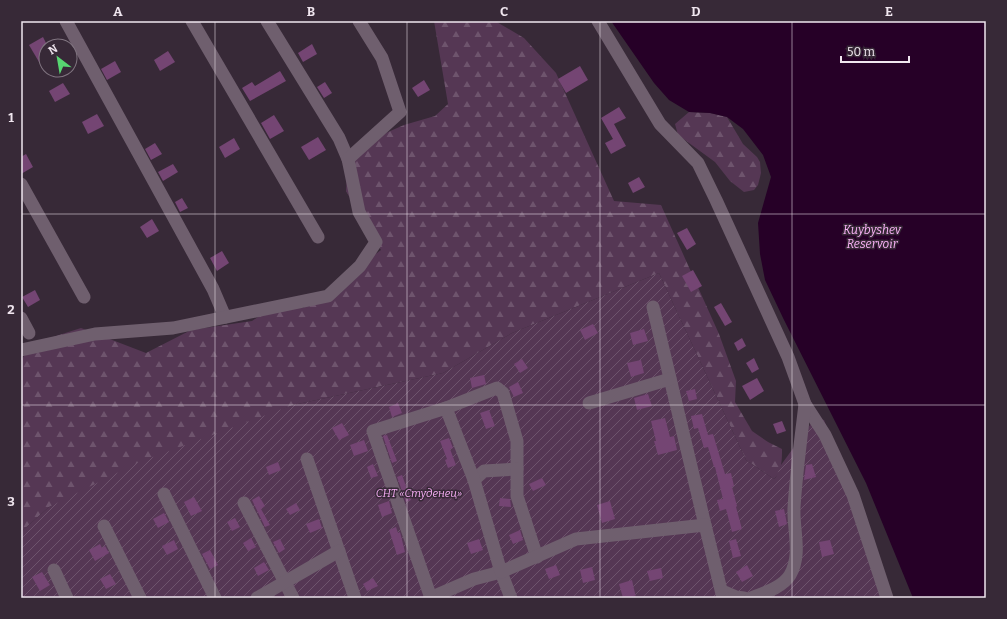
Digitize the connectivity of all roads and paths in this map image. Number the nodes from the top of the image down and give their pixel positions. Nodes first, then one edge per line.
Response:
1 (66, 21) edge
2 (192, 21) edge
3 (267, 21) edge
4 (359, 21) edge
5 (598, 21) edge
6 (348, 159) junction
7 (21, 184) edge
8 (318, 237) dead end
9 (84, 297) dead end
10 (653, 307) dead end
11 (225, 317) junction
12 (21, 318) edge
13 (29, 333) dead end
14 (21, 350) edge
15 (670, 379) junction
16 (589, 403) dead end
17 (805, 404) junction
18 (446, 408) junction
19 (307, 459) dead end
20 (517, 469) junction
21 (474, 480) junction
22 (164, 494) dead end
23 (244, 503) dead end
24 (705, 525) junction
25 (104, 526) dead end
26 (339, 551) junction
27 (537, 557) junction
28 (54, 570) dead end
29 (501, 572) junction
30 (285, 583) junction
31 (722, 595) edge
32 (67, 598) edge
33 (140, 598) edge
34 (215, 598) edge
35 (257, 598) edge
36 (293, 598) edge
37 (355, 598) edge
38 (431, 598) edge
39 (511, 598) edge
40 (744, 598) edge
41 (751, 598) edge
42 (887, 598) edge

1 - 11 street
2 - 8 street
3 - 6 street
4 - 6 street
5 - 17 street
6 - 11 street
7 - 9 street
10 - 15 street
11 - 14 street
12 - 13 street
15 - 16 street
15 - 24 street
17 - 41 street
17 - 42 street
18 - 20 street
18 - 21 street
18 - 38 street
19 - 26 street
20 - 21 street
20 - 27 street
21 - 29 street
22 - 34 street
23 - 30 street
24 - 27 street
24 - 31 street
25 - 33 street
26 - 30 street
26 - 37 street
27 - 29 street
28 - 32 street
29 - 38 street
29 - 39 street
30 - 35 street
30 - 36 street
31 - 40 street

